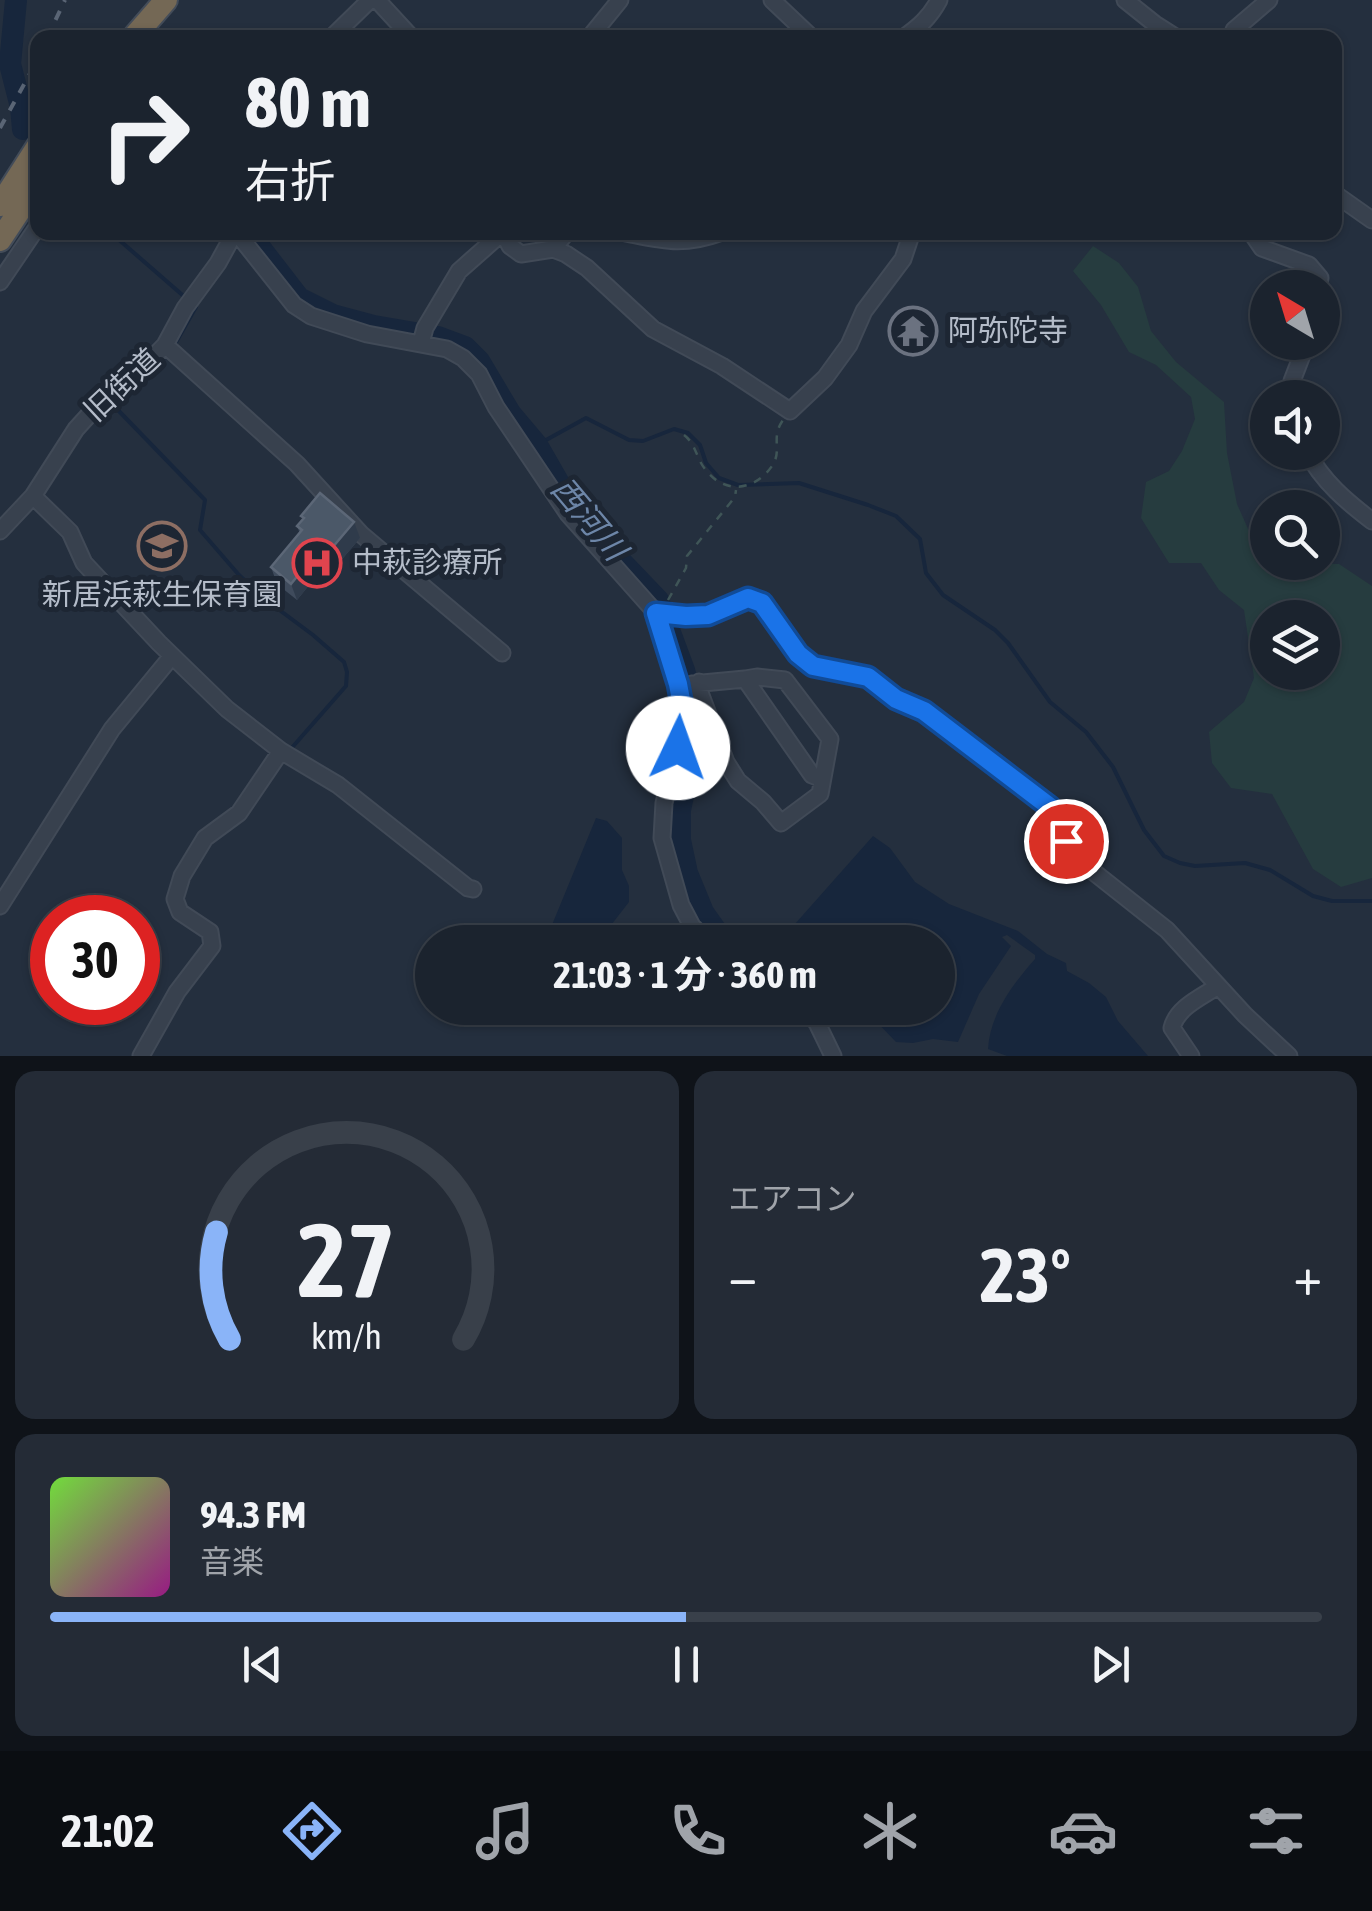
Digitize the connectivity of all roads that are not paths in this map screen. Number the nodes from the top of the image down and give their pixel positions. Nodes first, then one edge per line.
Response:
1 (374, 0) edge
2 (620, 0) edge
3 (772, 0) edge
4 (940, 0) edge
5 (1124, 0) edge
6 (1269, 0) edge
7 (162, 6) edge
8 (141, 30) edge
9 (153, 30) edge
10 (340, 30) edge
11 (404, 30) edge
12 (596, 30) edge
13 (804, 30) edge
14 (915, 30) edge
15 (1164, 30) edge
16 (1234, 30) edge
17 (30, 158) edge
18 (30, 195) edge
19 (1342, 199) edge
20 (0, 205) edge
21 (1372, 220) edge
22 (30, 238) edge
23 (0, 240) edge
24 (231, 240) edge
25 (242, 240) edge
26 (495, 240) edge
27 (507, 240) edge
28 (560, 240) edge
29 (667, 240) edge
30 (699, 240) edge
31 (909, 240) edge
32 (1257, 240) edge
33 (552, 249) junction
34 (1313, 270) edge
35 (0, 282) edge
36 (423, 336) junction
37 (169, 349) junction
38 (1316, 470) edge
39 (34, 496) junction
40 (0, 506) edge
41 (16, 517) junction
42 (1372, 522) edge
43 (0, 531) edge
44 (660, 613) junction
45 (502, 653) dead end
46 (172, 656) junction
47 (745, 679) junction
48 (688, 684) junction
49 (285, 753) junction
50 (822, 779) junction
51 (473, 889) dead end
52 (0, 906) edge
53 (691, 925) edge
54 (1218, 986) junction
55 (818, 1025) edge
56 (141, 1056) edge
57 (833, 1056) edge
58 (1191, 1056) edge
59 (1289, 1056) edge

1 - 10 street
1 - 11 street
2 - 12 street
3 - 13 street
4 - 14 street
5 - 15 street
6 - 16 street
7 - 8 highway
7 - 9 highway
17 - 20 highway
18 - 23 highway
19 - 21 street
22 - 35 street
24 - 37 street, 旧街道
25 - 36 street
26 - 36 street
27 - 33 street
28 - 33 street
29 - 30 street
31 - 33 street
32 - 34 street
36 - 44 street
37 - 39 street, 旧街道
37 - 45 street
38 - 42 street
39 - 41 street, 旧街道
39 - 46 street
40 - 41 street
41 - 43 street, 旧街道
44 - 48 street
44 - 54 street
46 - 49 street
46 - 52 street
47 - 48 street
47 - 50 street
47 - 50 street
48 - 50 street
48 - 53 street
49 - 51 street
49 - 56 street
54 - 58 street
54 - 59 street
55 - 57 street

